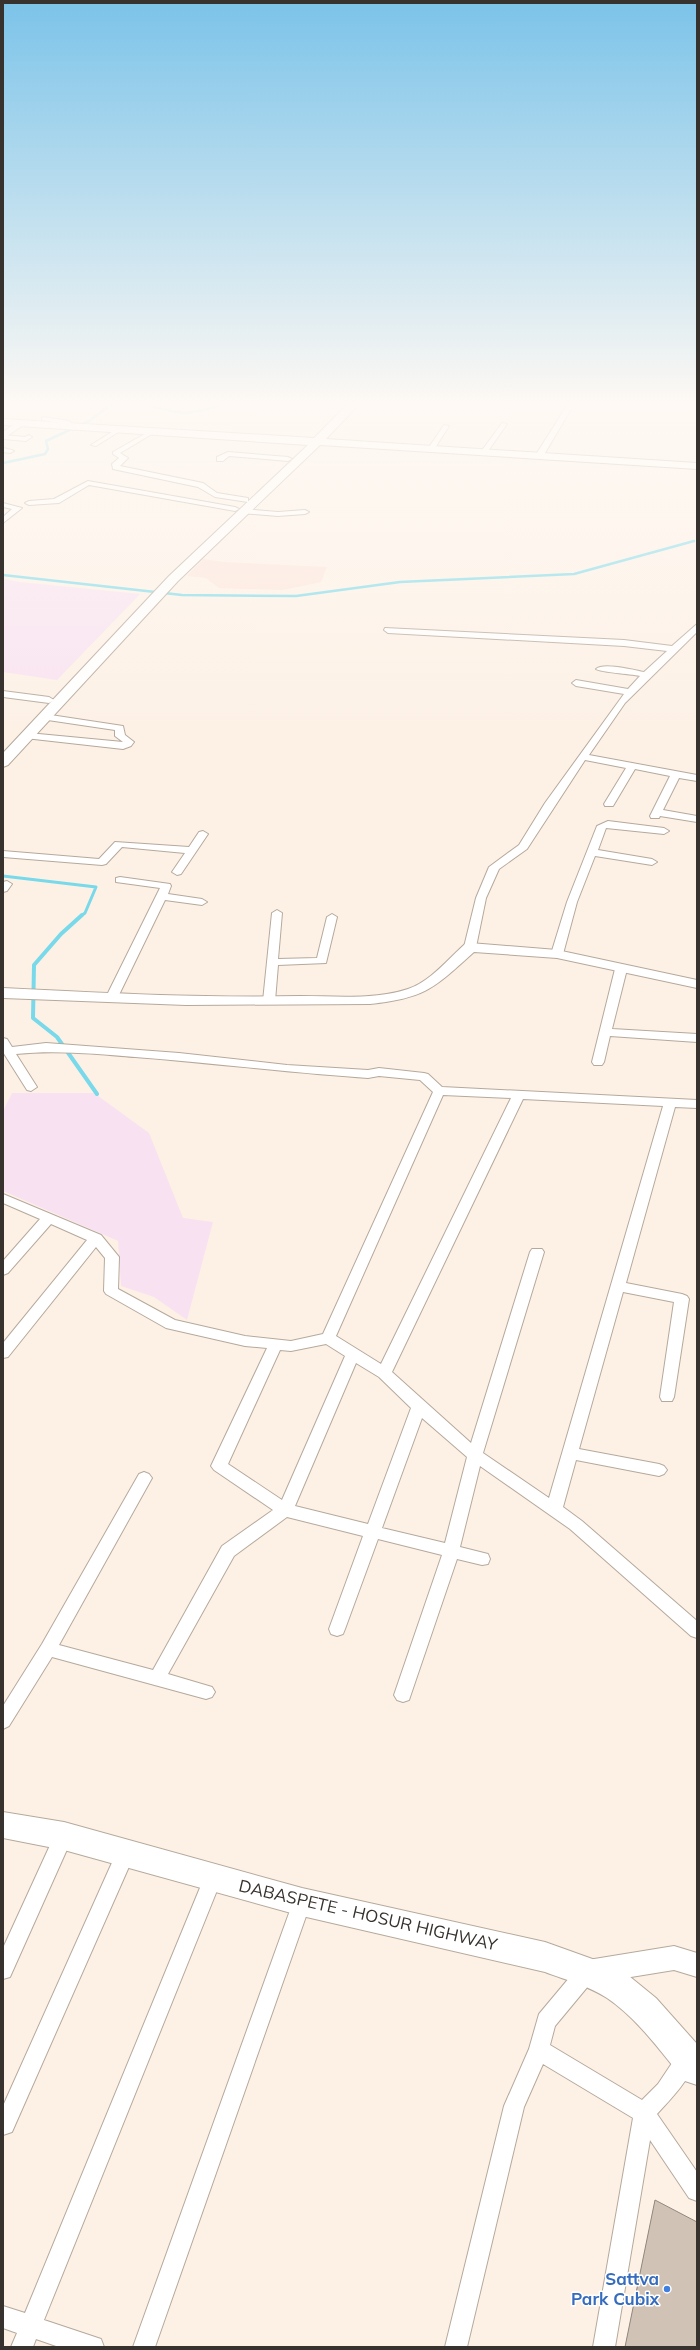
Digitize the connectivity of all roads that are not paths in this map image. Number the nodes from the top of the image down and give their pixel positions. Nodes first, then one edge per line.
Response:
1 (11, 514) edge
2 (234, 514) edge
3 (3, 521) edge
4 (153, 593) junction
5 (697, 627) edge
6 (388, 630) dead end
7 (674, 649) junction
8 (600, 669) dead end
9 (646, 675) junction
10 (576, 683) dead end
11 (630, 692) junction
12 (3, 694) edge
13 (49, 700) junction
14 (44, 717) junction
15 (28, 736) junction
16 (3, 748) edge
17 (583, 757) junction
18 (3, 762) edge
19 (632, 766) junction
20 (676, 774) junction
21 (697, 778) edge
22 (609, 804) dead end
23 (697, 819) edge
24 (664, 831) dead end
25 (203, 834) dead end
26 (192, 850) junction
27 (592, 852) junction
28 (3, 854) edge
29 (652, 862) dead end
30 (177, 872) dead end
31 (120, 880) dead end
32 (161, 896) junction
33 (202, 902) dead end
34 (277, 913) dead end
35 (332, 917) dead end
36 (470, 947) junction
37 (557, 954) junction
38 (273, 962) junction
39 (621, 969) junction
40 (697, 984) edge
41 (10, 994) edge
42 (111, 999) junction
43 (269, 1001) junction
44 (605, 1032) junction
45 (697, 1038) edge
46 (6, 1046) edge
47 (598, 1062) dead end
48 (31, 1087) dead end
49 (439, 1091) junction
50 (519, 1095) junction
51 (670, 1103) junction
52 (697, 1104) edge
53 (3, 1198) edge
54 (49, 1218) junction
55 (96, 1238) junction
56 (538, 1252) dead end
57 (3, 1270) edge
58 (618, 1286) junction
59 (328, 1338) junction
60 (276, 1344) junction
61 (3, 1353) edge
62 (354, 1354) junction
63 (384, 1373) junction
64 (667, 1397) dead end
65 (419, 1407) junction
66 (570, 1453) junction
67 (475, 1455) junction
68 (659, 1470) dead end
69 (144, 1478) dead end
70 (285, 1510) junction
71 (554, 1510) junction
72 (373, 1532) junction
73 (451, 1552) junction
74 (482, 1559) dead end
75 (336, 1629) dead end
76 (697, 1631) edge
77 (48, 1649) junction
78 (157, 1679) junction
79 (206, 1692) dead end
80 (403, 1695) dead end
81 (3, 1721) edge
82 (3, 1825) edge
83 (64, 1836) junction
84 (126, 1853) junction
85 (213, 1878) junction
86 (302, 1902) junction
87 (697, 1965) edge
88 (3, 1970) edge
89 (587, 1972) junction
90 (538, 2050) junction
91 (692, 2064) edge
92 (644, 2113) junction
93 (5, 2125) dead end
94 (697, 2190) edge
95 (3, 2317) edge
96 (32, 2326) junction
97 (22, 2347) edge
98 (93, 2347) edge
99 (144, 2347) edge
100 (456, 2347) edge
101 (604, 2347) edge

1 - 3 street
2 - 4 main road
4 - 13 main road
4 - 14 main road
5 - 7 street
6 - 7 street
7 - 9 street
8 - 9 street
9 - 11 street
10 - 11 street
11 - 17 street
12 - 13 street
13 - 16 main road
14 - 15 main road
14 - 15 street
15 - 18 main road
17 - 19 street
17 - 36 street
19 - 20 street
19 - 22 street
20 - 21 street
20 - 23 street
24 - 27 street
25 - 26 street
26 - 28 street
26 - 30 street
27 - 29 street
27 - 37 street
31 - 32 street
32 - 33 street
32 - 42 street
34 - 38 street
35 - 38 street
36 - 37 street
36 - 43 street
37 - 39 street
38 - 43 street
39 - 40 street
39 - 44 street
41 - 42 street
42 - 43 street
44 - 45 street
44 - 47 street
46 - 48 street
46 - 49 street
49 - 50 street
49 - 59 street
50 - 51 street
50 - 63 street
51 - 52 street
51 - 58 street
53 - 54 street
54 - 55 street
54 - 57 street
55 - 60 street
55 - 61 street
56 - 67 street
58 - 64 street
58 - 66 street
59 - 60 street
59 - 62 street
60 - 70 street
62 - 63 street
62 - 70 street
63 - 65 street
65 - 67 street
65 - 72 street
66 - 68 street
66 - 71 street
67 - 71 street
67 - 73 street
69 - 77 street
70 - 72 street
70 - 78 street
71 - 76 street
72 - 73 street
72 - 75 street
73 - 74 street
73 - 80 street
77 - 78 street
77 - 81 street
78 - 79 street
82 - 83 main road, DABASPETE - HOSUR HIGHWAY
83 - 84 main road, DABASPETE - HOSUR HIGHWAY
83 - 88 street
84 - 85 main road, DABASPETE - HOSUR HIGHWAY
84 - 93 street
85 - 86 main road, DABASPETE - HOSUR HIGHWAY
85 - 96 street
86 - 89 main road, DABASPETE - HOSUR HIGHWAY
86 - 99 street
87 - 89 street
89 - 90 street
89 - 91 main road, DABASPETE - HOSUR HIGHWAY
90 - 92 street
90 - 100 street
91 - 92 street
92 - 94 street
92 - 101 street
95 - 96 street
96 - 97 street
96 - 98 street

